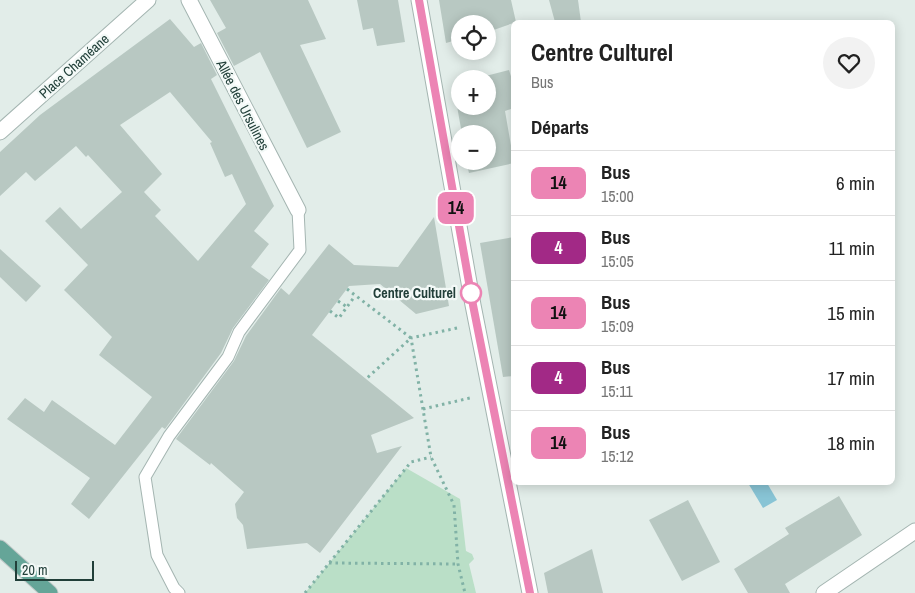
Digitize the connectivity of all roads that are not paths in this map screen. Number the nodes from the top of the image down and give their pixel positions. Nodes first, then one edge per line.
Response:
1 (148, 0) edge
2 (189, 0) edge
3 (419, 0) edge
4 (0, 132) edge
5 (298, 210) joint
6 (915, 531) edge
7 (0, 548) edge
8 (50, 593) edge
9 (179, 593) edge
10 (530, 593) edge
11 (824, 593) edge

1 - 4 street, Place Chaméane
2 - 5 street, Allée des Ursulines
3 - 10 street
5 - 9 lane
6 - 11 street
7 - 8 main road

